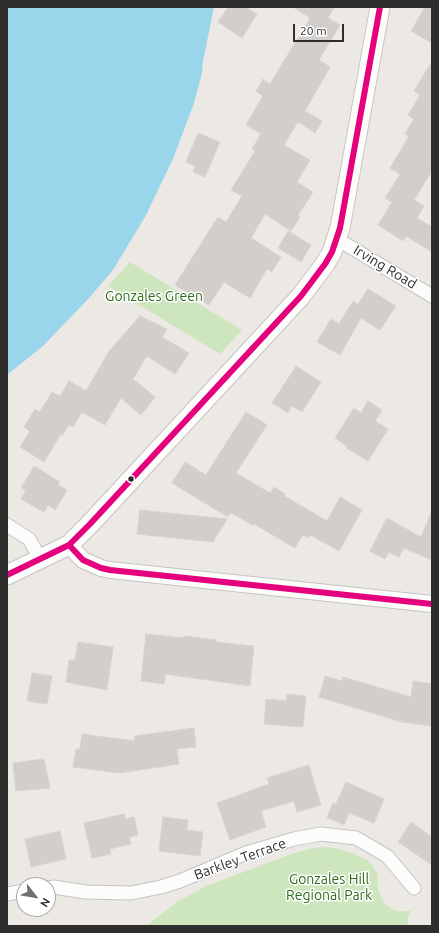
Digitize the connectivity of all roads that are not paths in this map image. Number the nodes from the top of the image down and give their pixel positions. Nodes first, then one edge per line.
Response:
1 (380, 7) edge
2 (337, 239) junction
3 (432, 296) edge
4 (7, 524) edge
5 (69, 545) junction
6 (40, 558) junction
7 (7, 575) edge
8 (432, 604) edge
9 (56, 888) edge
10 (414, 888) dead end

1 - 2 main road
2 - 3 street, Irving Road
2 - 5 main road
4 - 6 street
5 - 6 main road
5 - 8 street
6 - 7 main road
9 - 10 street, Barkley Terrace

